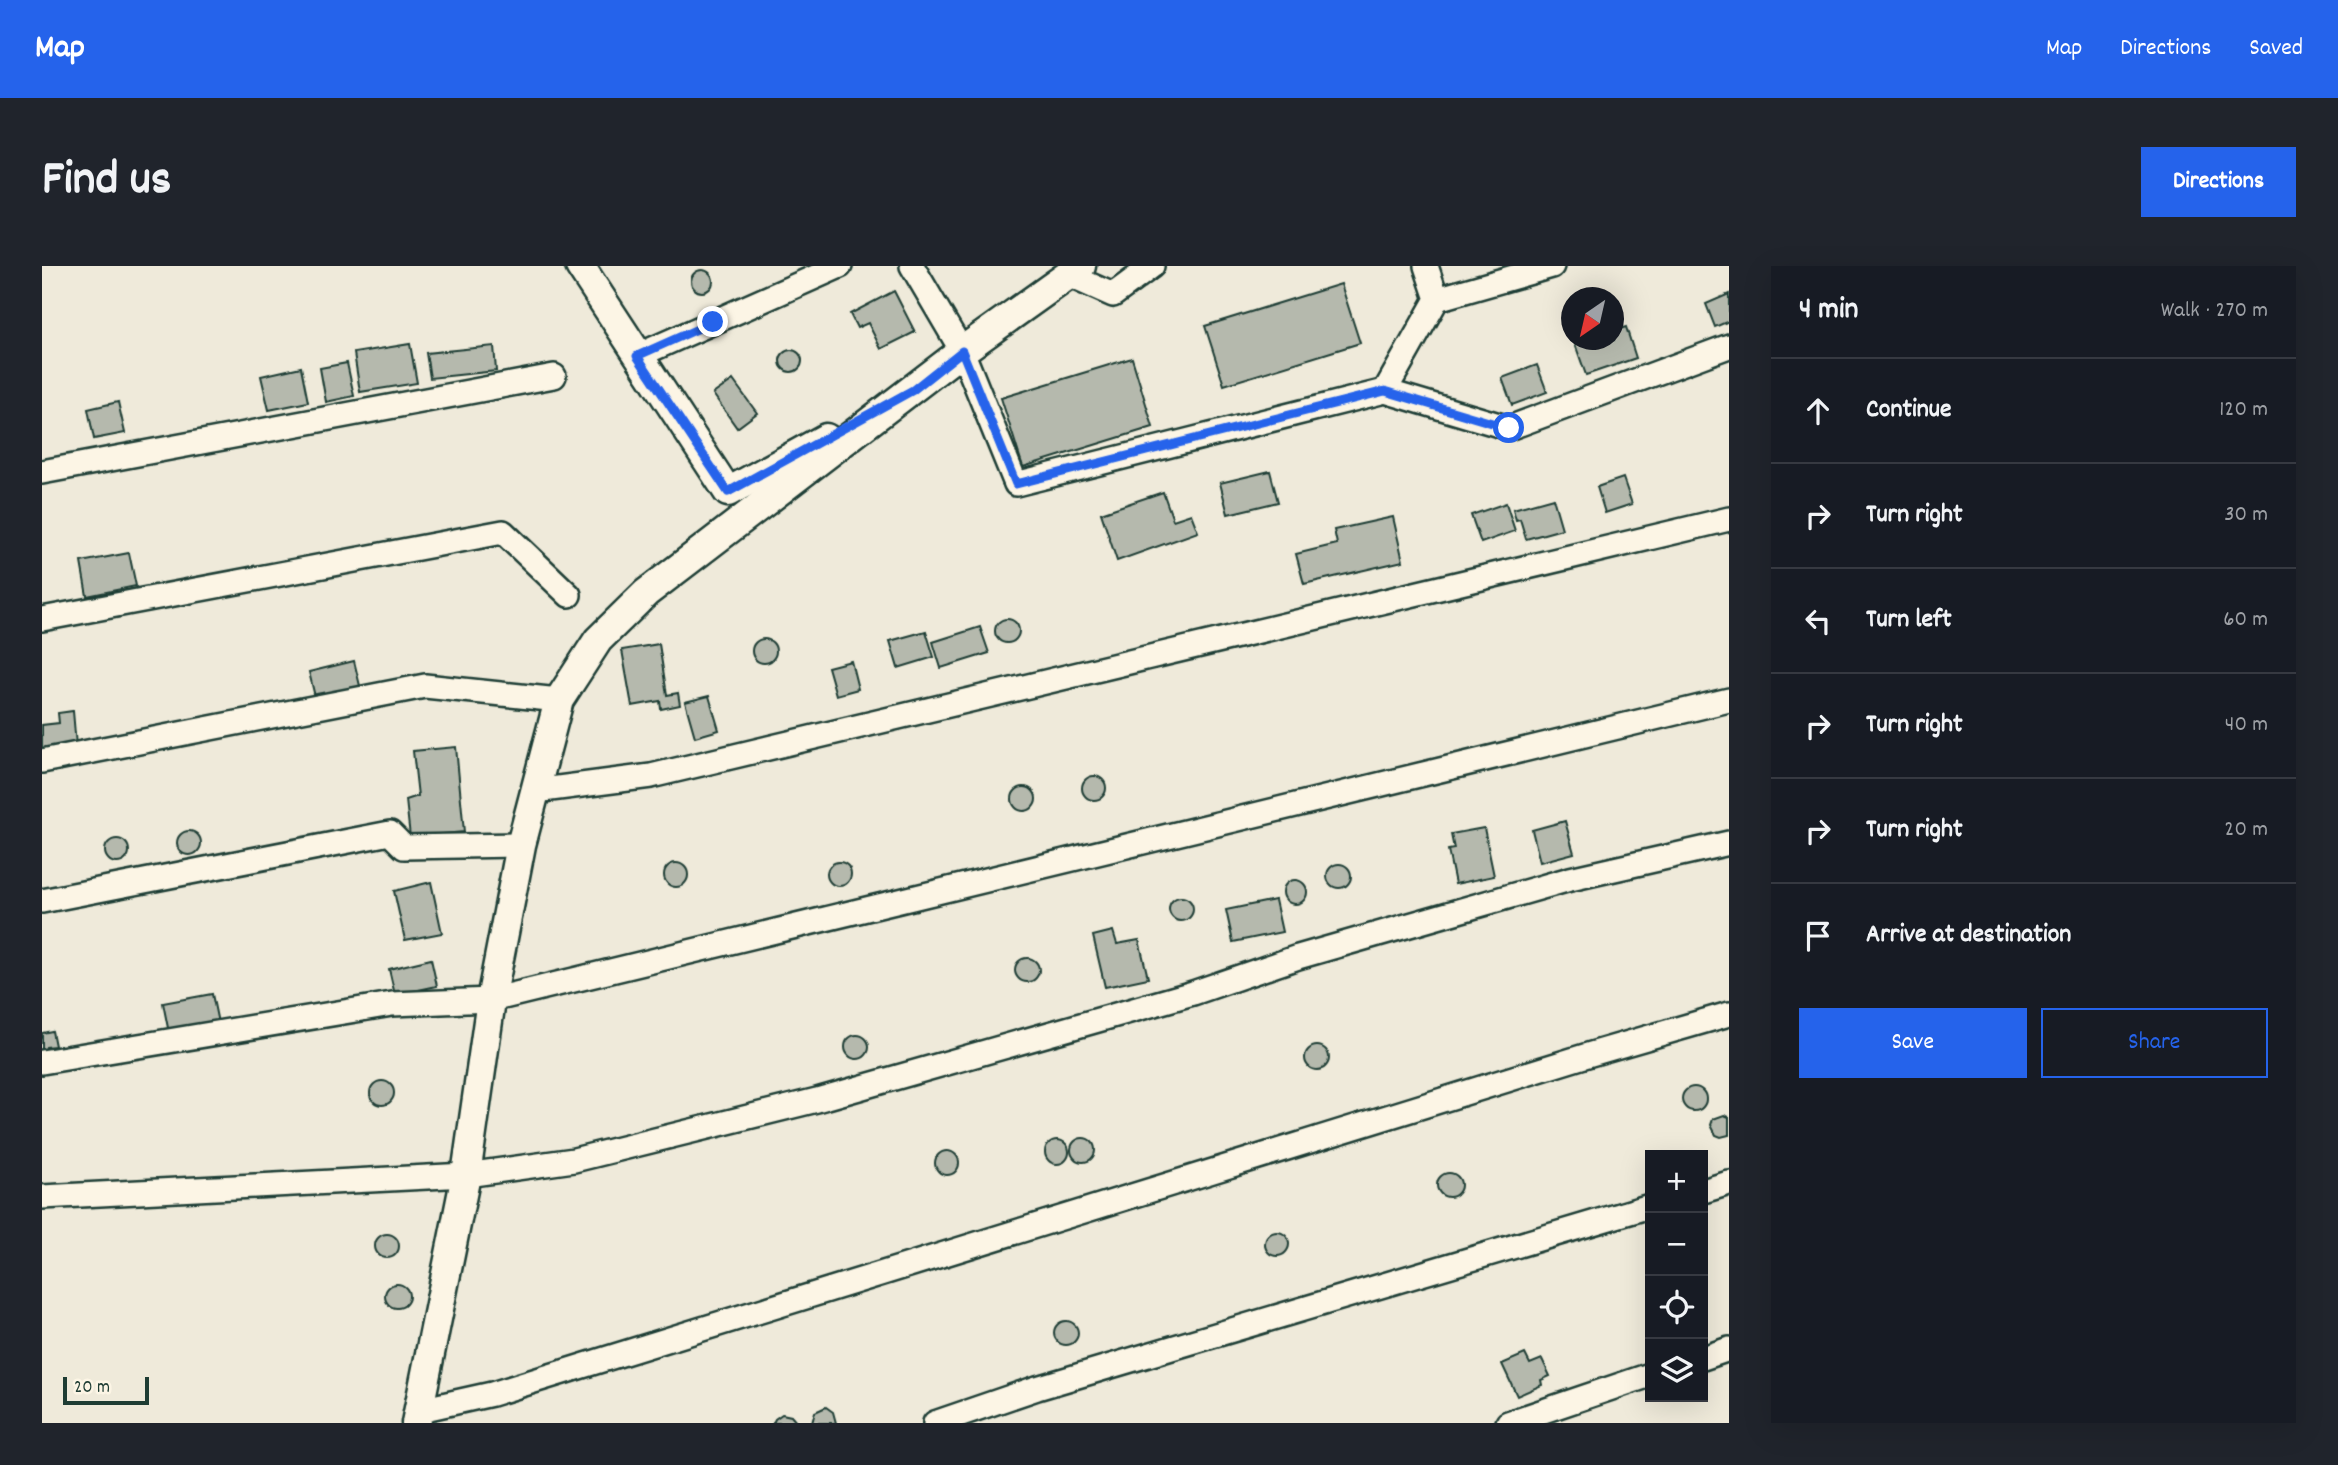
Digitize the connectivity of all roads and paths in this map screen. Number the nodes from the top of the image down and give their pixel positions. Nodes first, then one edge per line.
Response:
1 (580, 266) edge
2 (839, 266) edge
3 (912, 266) edge
4 (1152, 266) edge
5 (1426, 266) edge
6 (1552, 266) edge
7 (1075, 271) edge
8 (1437, 299) junction
9 (1729, 346) edge
10 (962, 351) junction
11 (637, 356) junction
12 (554, 376) dead end
13 (913, 390) junction
14 (1385, 391) junction
15 (42, 472) edge
16 (1729, 519) edge
17 (569, 594) dead end
18 (42, 619) edge
19 (559, 700) junction
20 (1729, 700) edge
21 (42, 761) edge
22 (536, 791) junction
23 (1729, 843) edge
24 (521, 845) junction
25 (42, 901) edge
26 (491, 1000) junction
27 (1729, 1014) edge
28 (42, 1062) edge
29 (466, 1175) junction
30 (1729, 1183) edge
31 (1708, 1189) edge
32 (42, 1197) edge
33 (1645, 1207) edge
34 (1729, 1349) edge
35 (1708, 1356) edge
36 (1645, 1378) edge
37 (418, 1416) edge
38 (935, 1423) edge
39 (1508, 1423) edge

1 - 11 street
2 - 11 street
3 - 10 street
4 - 7 street
5 - 8 street
6 - 8 street
7 - 10 street
8 - 14 street
9 - 14 street
10 - 13 street
10 - 14 street
11 - 13 street
12 - 15 street
13 - 19 street
16 - 22 street
17 - 18 street
19 - 21 street
19 - 22 street
20 - 26 street
22 - 24 street
23 - 29 street
24 - 25 street
24 - 26 street
26 - 28 street
26 - 29 street
27 - 37 street
29 - 32 street
29 - 37 street
30 - 31 street
33 - 38 street
34 - 35 street
36 - 39 street

